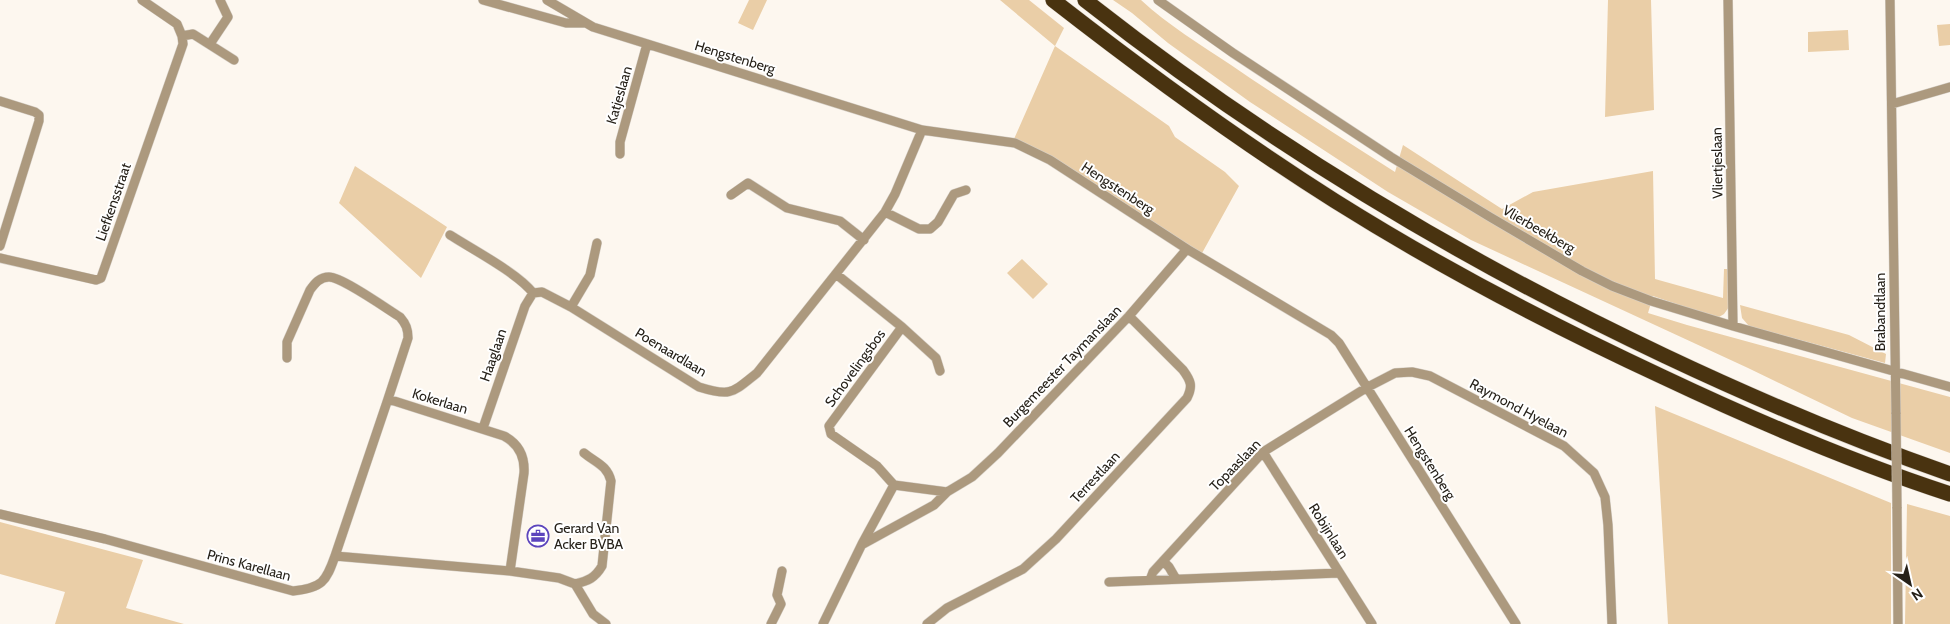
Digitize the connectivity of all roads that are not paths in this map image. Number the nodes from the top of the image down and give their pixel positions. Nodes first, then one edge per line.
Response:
1 (142, 0) edge
2 (220, 0) edge
3 (483, 0) edge
4 (547, 0) edge
5 (1053, 0) edge
6 (1085, 0) edge
7 (1158, 0) edge
8 (1728, 0) edge
9 (1890, 0) edge
10 (584, 23) junction
11 (182, 36) junction
12 (210, 44) junction
13 (648, 44) junction
14 (234, 60) dead end
15 (1950, 87) edge
16 (0, 101) edge
17 (1892, 104) junction
18 (922, 130) junction
19 (620, 154) dead end
20 (966, 190) dead end
21 (730, 195) dead end
22 (885, 212) junction
23 (450, 235) dead end
24 (864, 240) junction
25 (597, 243) dead end
26 (0, 246) edge
27 (1187, 249) junction
28 (0, 258) edge
29 (836, 274) junction
30 (534, 293) junction
31 (571, 308) junction
32 (1129, 316) junction
33 (1733, 326) junction
34 (902, 327) junction
35 (287, 358) dead end
36 (1894, 370) junction
37 (940, 371) dead end
38 (1950, 387) edge
39 (1366, 388) junction
40 (388, 399) junction
41 (483, 428) junction
42 (1263, 452) junction
43 (584, 453) dead end
44 (1950, 474) edge
45 (894, 486) junction
46 (947, 492) junction
47 (1950, 494) edge
48 (0, 514) edge
49 (862, 544) junction
50 (335, 556) junction
51 (1163, 562) junction
52 (510, 571) junction
53 (782, 571) dead end
54 (1338, 573) junction
55 (1176, 579) junction
56 (1150, 580) junction
57 (1109, 582) dead end
58 (575, 584) junction
59 (606, 624) edge
60 (771, 624) edge
61 (823, 624) edge
62 (927, 624) edge
63 (1372, 624) edge
64 (1516, 624) edge
65 (1612, 624) edge
66 (1898, 624) edge

1 - 11 street
2 - 12 street
3 - 10 street
4 - 10 street, Hengstenberg
5 - 47 highway
6 - 44 highway
7 - 33 street, Vlierbeekberg
8 - 33 street, Vliertjeslaan
9 - 17 street, Brabandtlaan
10 - 13 street, Hengstenberg
11 - 12 street
11 - 28 street, Liefkensstraat
12 - 14 street
13 - 18 street, Hengstenberg
13 - 19 street, Katjeslaan
15 - 17 street
16 - 26 street
17 - 36 street, Brabandtlaan
18 - 22 street, Poenaardlaan
18 - 27 street, Hengstenberg
20 - 22 street
21 - 24 street
22 - 24 street, Poenaardlaan
23 - 30 street, Poenaardlaan
24 - 29 street, Poenaardlaan
25 - 31 street
27 - 32 street, Burgemeester Taymanslaan
27 - 39 street, Hengstenberg
29 - 31 street, Poenaardlaan
29 - 34 street, Schovelingsbos
30 - 31 street, Poenaardlaan
30 - 41 street, Haaglaan
32 - 46 street, Burgemeester Taymanslaan
32 - 62 street, Terrestlaan
33 - 36 street, Vlierbeekberg
34 - 37 street, Schovelingsbos
34 - 45 street, Schovelingsbos
35 - 40 street
36 - 38 street, Vlierbeekberg
36 - 66 street, Brabandtlaan, bridge
39 - 42 street, Topaaslaan
39 - 64 street, Hengstenberg
39 - 65 street, Raymond Hyelaan
40 - 41 street, Kokerlaan
40 - 50 street
41 - 52 street, Kokerlaan
42 - 51 street, Topaaslaan
42 - 54 street, Robijnlaan
43 - 58 street
45 - 46 street
45 - 49 street
46 - 49 street, Burgemeester Taymanslaan
48 - 50 street, Prins Karellaan
49 - 61 street
50 - 52 street
51 - 55 street
51 - 56 street, Topaaslaan
52 - 58 street
53 - 60 street
54 - 55 street
54 - 63 street, Robijnlaan
55 - 56 street
56 - 57 street
58 - 59 street

